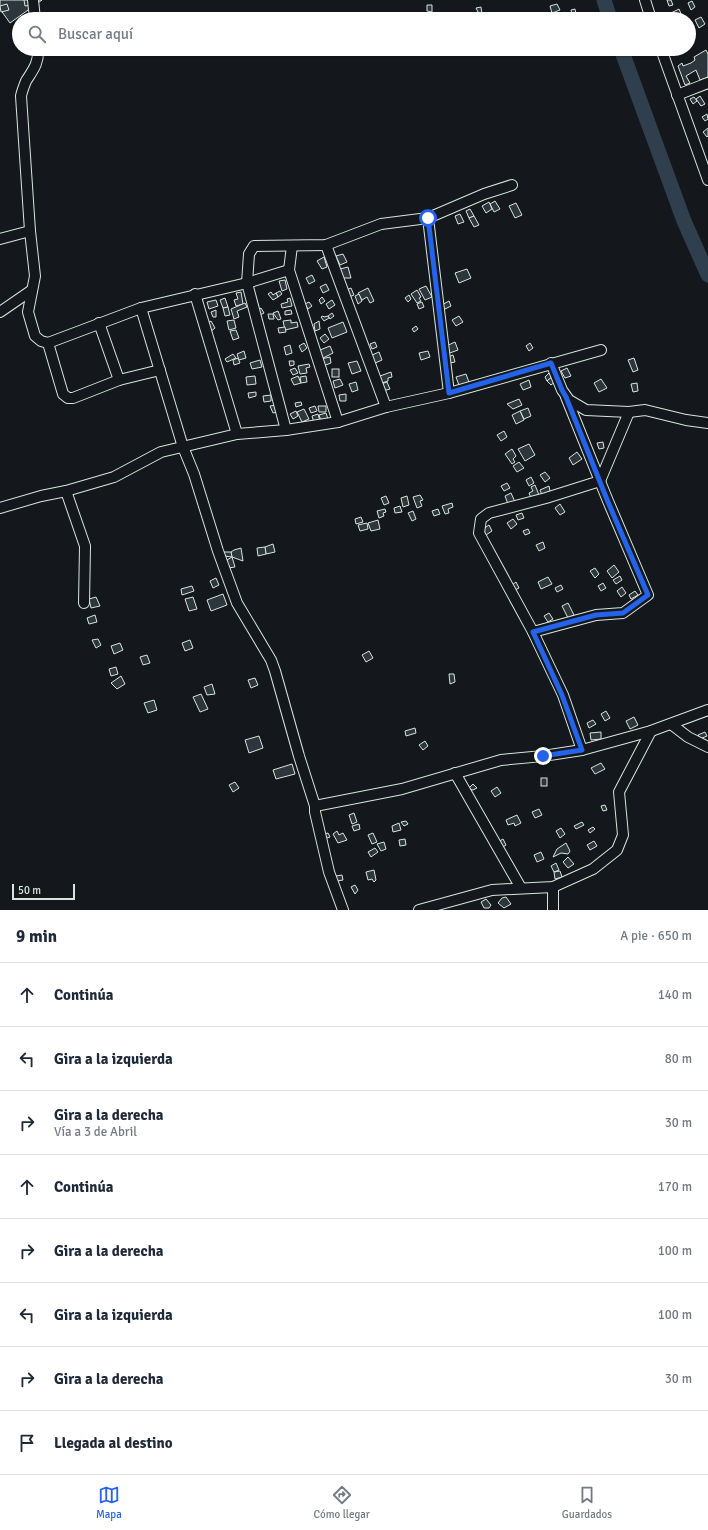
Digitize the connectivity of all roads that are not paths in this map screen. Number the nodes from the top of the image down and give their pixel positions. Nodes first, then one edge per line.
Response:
1 (33, 0) edge
2 (645, 0) edge
3 (34, 12) edge
4 (649, 12) edge
5 (38, 56) edge
6 (663, 56) edge
7 (708, 83) edge
8 (677, 95) junction
9 (708, 180) edge
10 (512, 185) dead end
11 (428, 218) junction
12 (30, 231) junction
13 (0, 239) edge
14 (326, 245) junction
15 (292, 246) junction
16 (289, 270) junction
17 (247, 283) junction
18 (32, 290) junction
19 (195, 294) junction
20 (141, 308) junction
21 (0, 312) edge
22 (99, 323) junction
23 (48, 343) junction
24 (602, 350) dead end
25 (551, 363) junction
26 (160, 370) junction
27 (119, 380) junction
28 (449, 393) junction
29 (566, 397) junction
30 (386, 407) junction
31 (629, 412) junction
32 (338, 422) junction
33 (708, 423) edge
34 (286, 430) junction
35 (237, 434) junction
36 (183, 446) junction
37 (600, 481) junction
38 (66, 491) junction
39 (0, 508) edge
40 (84, 603) dead end
41 (533, 632) junction
42 (708, 710) edge
43 (672, 724) junction
44 (651, 731) junction
45 (708, 747) edge
46 (582, 750) junction
47 (455, 773) junction
48 (315, 806) junction
49 (553, 887) junction
50 (521, 888) junction
51 (343, 910) edge
52 (419, 910) edge
53 (553, 910) edge

1 - 3 street
2 - 4 street
5 - 12 street
6 - 8 street
7 - 8 street
8 - 9 street
10 - 11 street
11 - 14 street
11 - 28 street
12 - 13 street
12 - 18 street
14 - 15 street
14 - 30 street
15 - 16 street
15 - 17 street
16 - 17 street
16 - 32 street
17 - 19 street
17 - 34 street
18 - 21 street
18 - 23 street
19 - 20 street
19 - 35 street
20 - 22 street
20 - 26 street
22 - 23 street
22 - 27 street
23 - 27 street
24 - 25 street
25 - 28 street
25 - 29 street
26 - 27 street
26 - 36 street
28 - 30 street
29 - 31 street
29 - 37 street
30 - 32 street
31 - 33 street
31 - 37 street
32 - 34 street
34 - 35 street
35 - 36 street
36 - 38 street
36 - 48 street
37 - 41 street
37 - 41 street
38 - 39 street
38 - 40 street
41 - 46 street
42 - 43 street
43 - 44 street
43 - 45 street
44 - 46 street
44 - 49 street
46 - 47 street
47 - 48 street
47 - 50 street
48 - 51 street
49 - 50 street
49 - 53 street
50 - 52 street

